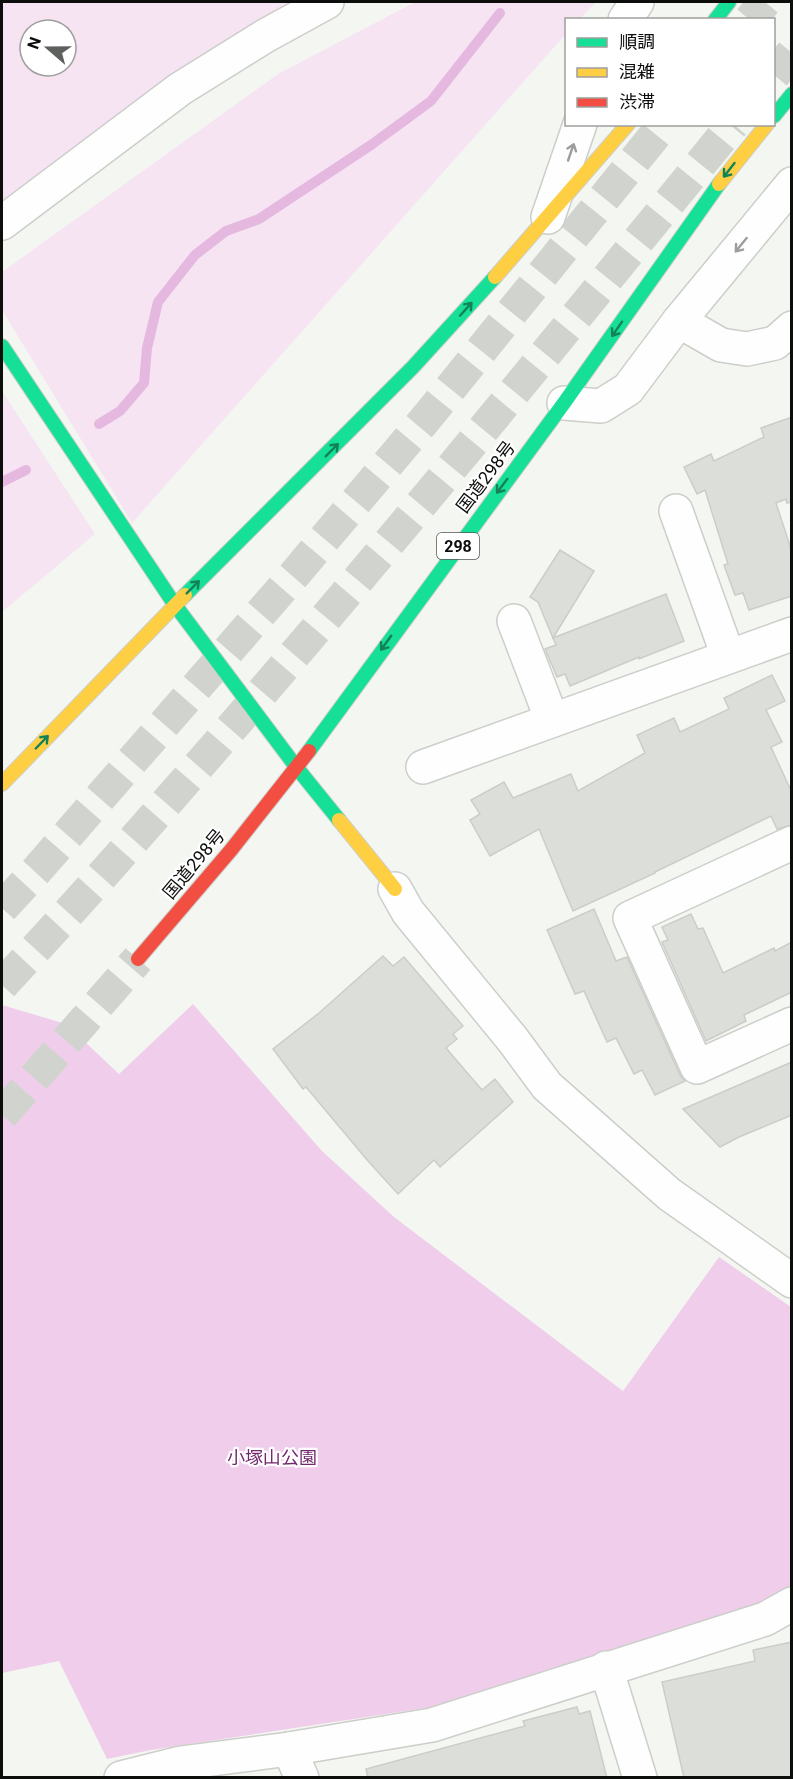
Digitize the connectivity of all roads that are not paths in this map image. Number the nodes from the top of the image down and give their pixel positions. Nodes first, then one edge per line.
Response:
1 (327, 2) edge
2 (637, 2) edge
3 (729, 2) edge
4 (626, 18) edge
5 (717, 18) edge
6 (792, 94) edge
7 (775, 115) edge
8 (579, 126) edge
9 (626, 126) edge
10 (764, 126) edge
11 (792, 184) edge
12 (547, 219) junction
13 (2, 223) edge
14 (679, 321) junction
15 (792, 328) edge
16 (2, 346) edge
17 (564, 403) junction
18 (676, 511) dead end
19 (175, 605) junction
20 (514, 621) dead end
21 (792, 634) edge
22 (728, 656) junction
23 (552, 720) junction
24 (423, 767) dead end
25 (297, 768) junction
26 (4, 776) edge
27 (792, 843) edge
28 (395, 889) joint
29 (138, 959) tunnel mouth
30 (792, 1024) edge
31 (792, 1281) edge
32 (792, 1604) edge
33 (606, 1668) junction
34 (295, 1763) edge
35 (121, 1778) edge
36 (640, 1778) edge

1 - 13 street
2 - 4 street
3 - 5 main road
6 - 7 main road
12 -> 8 street
9 - 12 main road
10 -> 17 main road, 国道298号 / 298
11 -> 14 street
19 -> 12 main road
14 - 15 street
14 - 17 street
16 - 19 main road
17 -> 25 main road, 国道298号 / 298
18 - 22 street
19 - 25 main road
26 -> 19 main road
20 - 23 street
21 - 22 street
22 - 23 street
23 - 24 street
25 - 28 main road
25 - 29 main road, 国道298号 / 298
27 - 30 street
28 - 31 street
32 - 33 street
33 - 34 street
33 - 36 street
34 - 35 street

